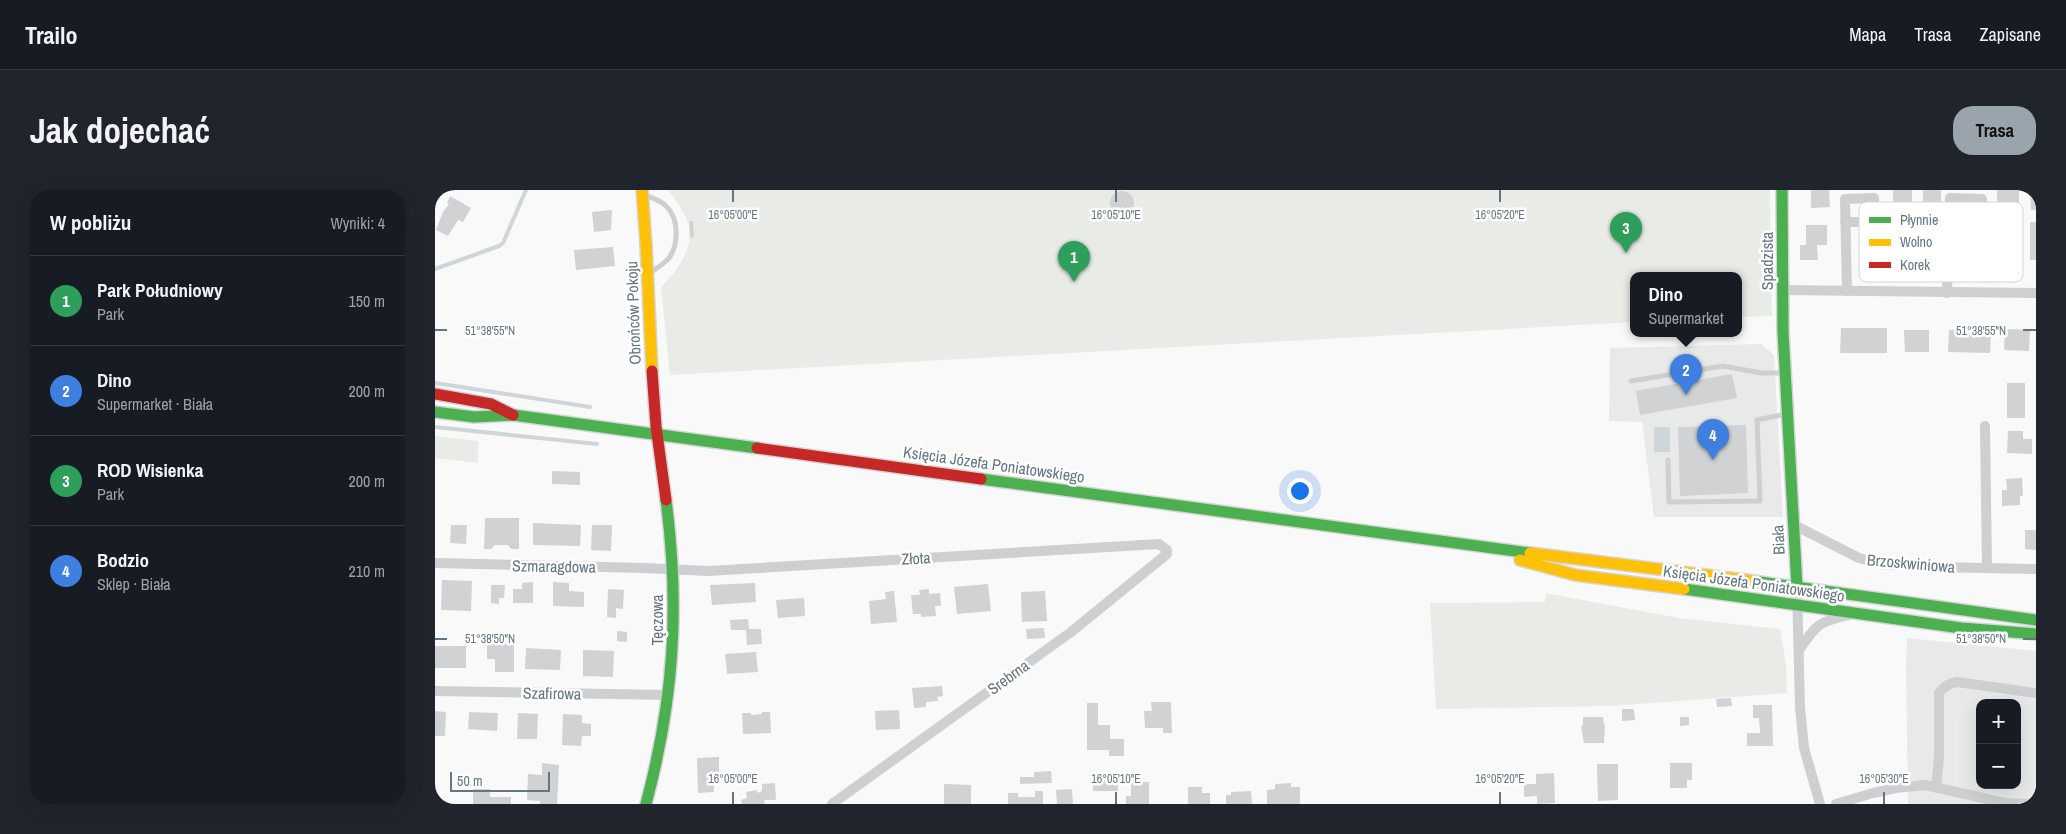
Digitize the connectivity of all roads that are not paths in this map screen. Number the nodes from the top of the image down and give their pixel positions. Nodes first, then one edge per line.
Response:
1 (1783, 190) edge
2 (642, 192) edge
3 (1845, 222) dead end
4 (648, 275) junction
5 (1947, 282) edge
6 (1783, 290) junction
7 (1847, 291) junction
8 (1947, 293) junction
9 (2036, 293) edge
10 (1783, 332) joint
11 (1785, 373) junction
12 (1631, 380) dead end
13 (435, 394) edge
14 (435, 412) edge
15 (1787, 414) junction
16 (513, 415) junction
17 (1985, 426) dead end
18 (657, 434) junction
19 (1668, 460) dead end
20 (1794, 525) junction
21 (1159, 544) joint
22 (1471, 546) junction
23 (435, 563) edge
24 (1987, 568) junction
25 (673, 569) junction
26 (2036, 569) edge
27 (1797, 587) junction
28 (1797, 604) junction
29 (1858, 614) junction
30 (2036, 620) edge
31 (2036, 634) edge
32 (1799, 650) junction
33 (435, 691) edge
34 (2036, 693) edge
35 (669, 695) junction
36 (1936, 786) junction
37 (646, 804) edge
38 (832, 804) edge
39 (1820, 804) edge
40 (1836, 804) edge
41 (2036, 804) edge

1 - 6 main road, Spadzista
2 - 4 main road, Obrońców Pokoju
2 - 4 lane
3 - 7 street
4 - 18 main road, Obrońców Pokoju
5 - 8 street
6 - 7 street
6 - 10 main road, Spadzista
7 - 8 street
8 - 9 street
10 - 11 main road, Biała
11 - 12 lane
11 - 15 main road, Biała
13 - 16 main road, Księcia Józefa Poniatowskiego
14 - 16 main road, Księcia Józefa Poniatowskiego
15 - 19 lane
15 - 20 main road, Biała
16 - 18 main road, Księcia Józefa Poniatowskiego
17 - 24 street
18 - 22 main road, Księcia Józefa Poniatowskiego
18 - 25 main road, Tęczowa
20 - 24 street, Brzoskwiniowa
20 - 27 main road, Biała
21 - 25 street, Złota
21 - 38 street, Srebrna
22 - 27 main road, Księcia Józefa Poniatowskiego
22 - 28 main road, Księcia Józefa Poniatowskiego
23 - 25 street, Szmaragdowa
24 - 26 street, Brzoskwiniowa
25 - 35 main road, Tęczowa
27 - 28 street, Biała
27 - 30 main road, Księcia Józefa Poniatowskiego
28 - 29 main road, Księcia Józefa Poniatowskiego
28 - 32 street, Biała
29 - 31 main road, Księcia Józefa Poniatowskiego
29 - 32 street
32 - 39 street, Biała
33 - 35 street, Szafirowa
34 - 36 street
35 - 37 main road, Tęczowa
36 - 40 street
36 - 41 street

